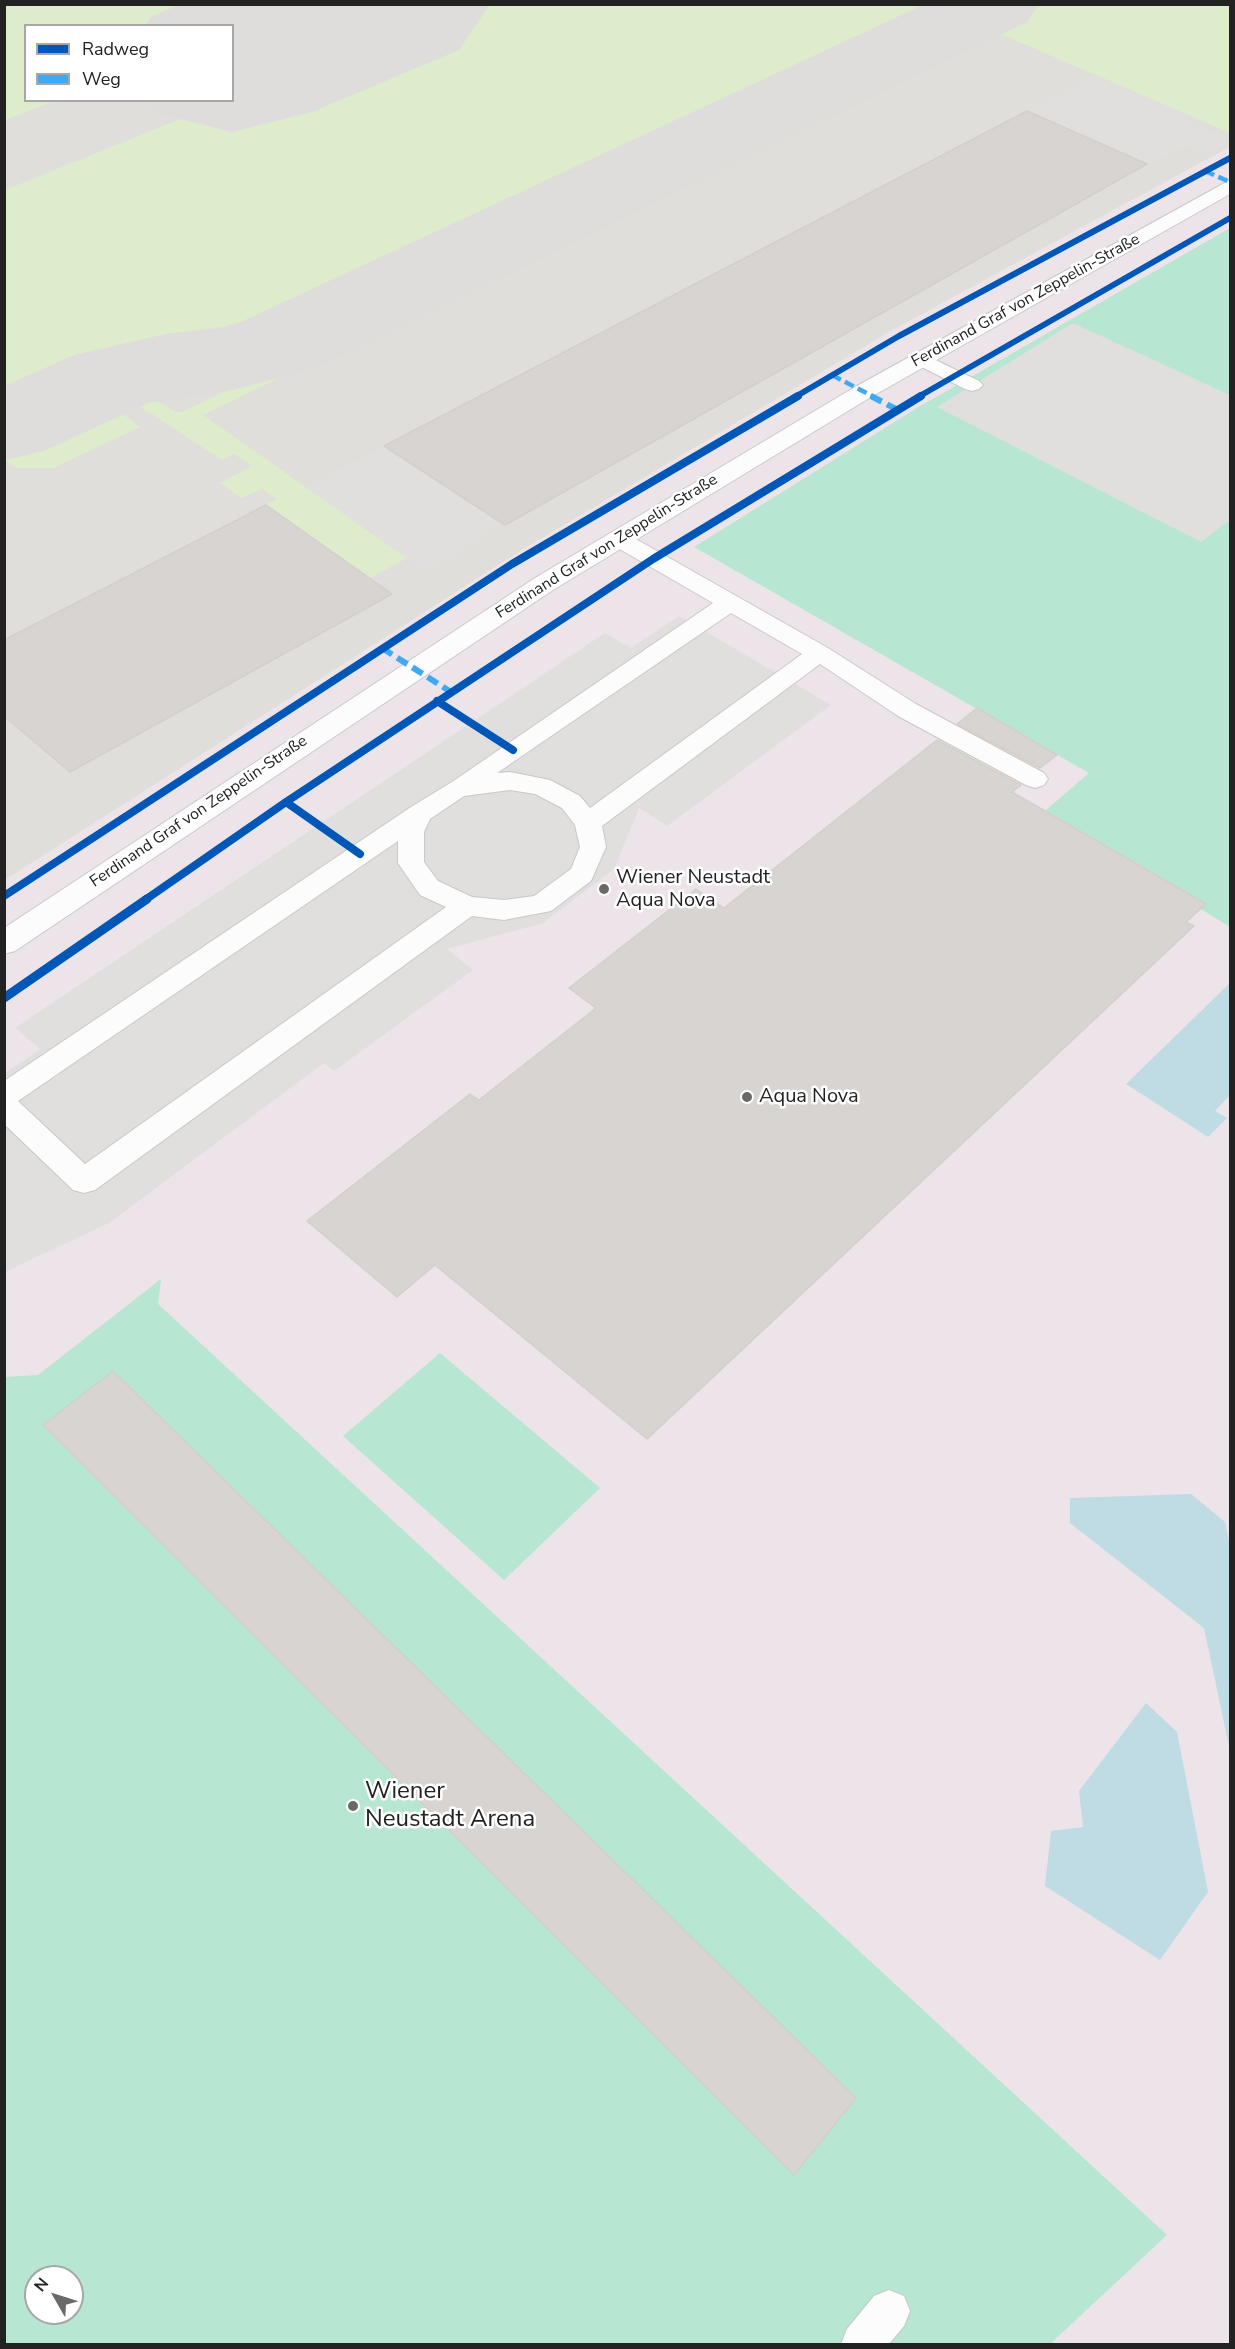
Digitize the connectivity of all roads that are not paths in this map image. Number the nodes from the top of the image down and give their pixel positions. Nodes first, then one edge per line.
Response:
1 (1230, 186) edge
2 (921, 359) junction
3 (972, 385) dead end
4 (619, 539) junction
5 (729, 603) junction
6 (819, 653) junction
7 (1035, 779) dead end
8 (455, 790) junction
9 (420, 813) junction
10 (588, 823) junction
11 (467, 906) junction
12 (4, 943) edge
13 (4, 1096) edge
14 (4, 1106) edge
15 (889, 2312) dead end
16 (862, 2344) edge

1 - 2 street, Ferdinand Graf von Zeppelin-Straße
2 - 3 lane
2 - 4 street, Ferdinand Graf von Zeppelin-Straße
4 - 5 lane
4 - 12 street, Ferdinand Graf von Zeppelin-Straße
5 - 6 lane
5 - 8 lane
6 - 7 lane
6 - 10 lane
8 - 9 lane
8 - 10 lane
9 - 11 lane
9 - 13 lane
10 - 11 lane
11 - 14 lane
15 - 16 lane

